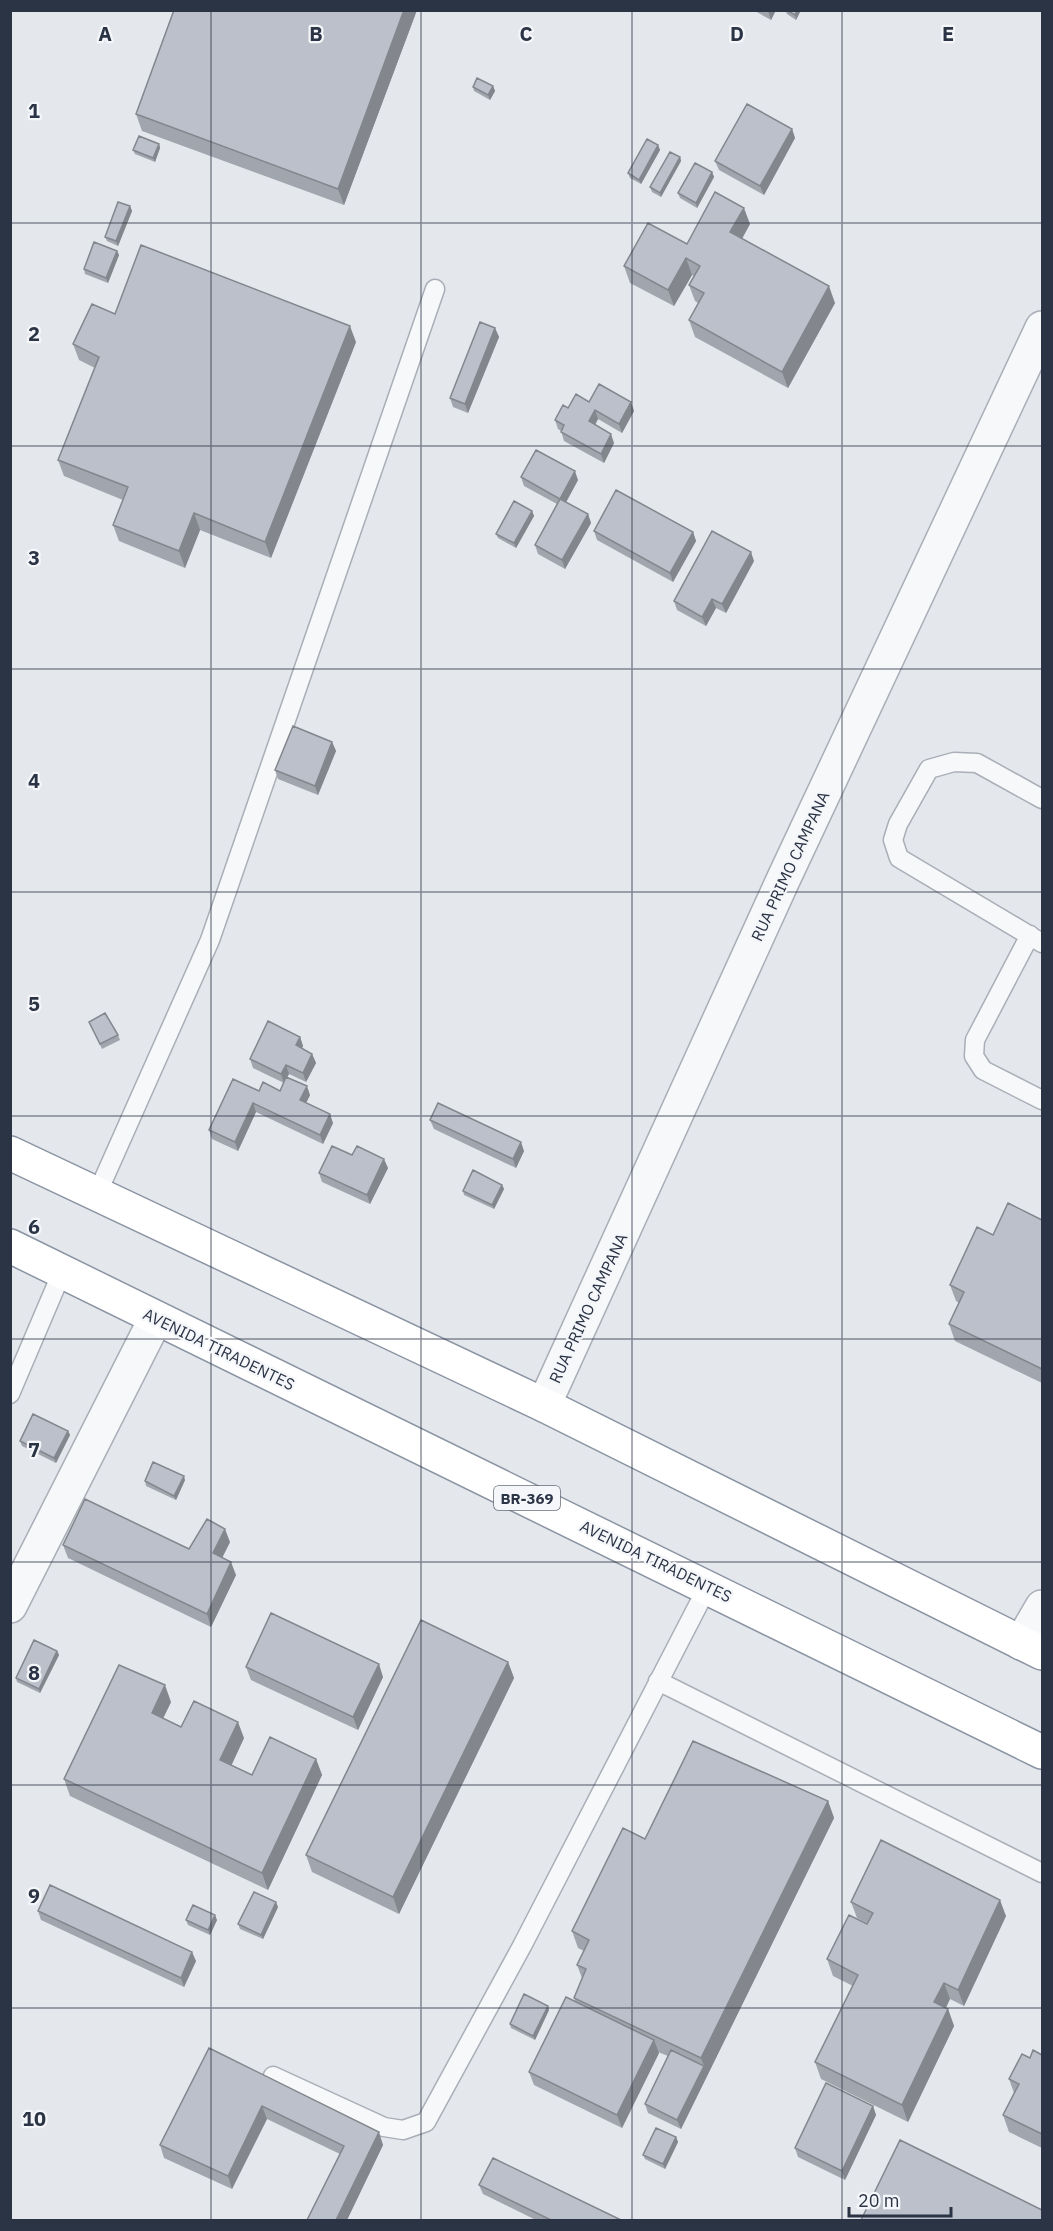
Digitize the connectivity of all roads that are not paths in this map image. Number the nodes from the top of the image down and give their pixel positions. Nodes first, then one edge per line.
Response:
1 (435, 289) dead end
2 (1042, 328) edge
3 (1042, 799) edge
4 (1036, 939) edge
5 (1042, 1100) edge
6 (10, 1153) edge
7 (97, 1194) junction
8 (10, 1246) edge
9 (62, 1272) junction
10 (156, 1318) junction
11 (10, 1394) edge
12 (544, 1405) junction
13 (708, 1587) junction
14 (10, 1606) edge
15 (1042, 1607) edge
16 (1032, 1648) edge
17 (658, 1681) junction
18 (1037, 1755) edge
19 (1042, 1873) edge
20 (273, 2076) dead end

1 - 7 lane
2 - 12 street, RUA PRIMO CAMPANA
3 - 4 lane
4 - 5 lane
6 - 7 highway
7 - 12 highway
8 - 9 highway, AVENIDA TIRADENTES / BR-369
9 - 10 highway, AVENIDA TIRADENTES / BR-369
9 - 11 lane
10 - 13 highway, AVENIDA TIRADENTES / BR-369
10 - 14 street
12 - 16 highway
13 - 17 lane
13 - 18 highway, AVENIDA TIRADENTES / BR-369
15 - 16 street
17 - 19 lane
17 - 20 lane

